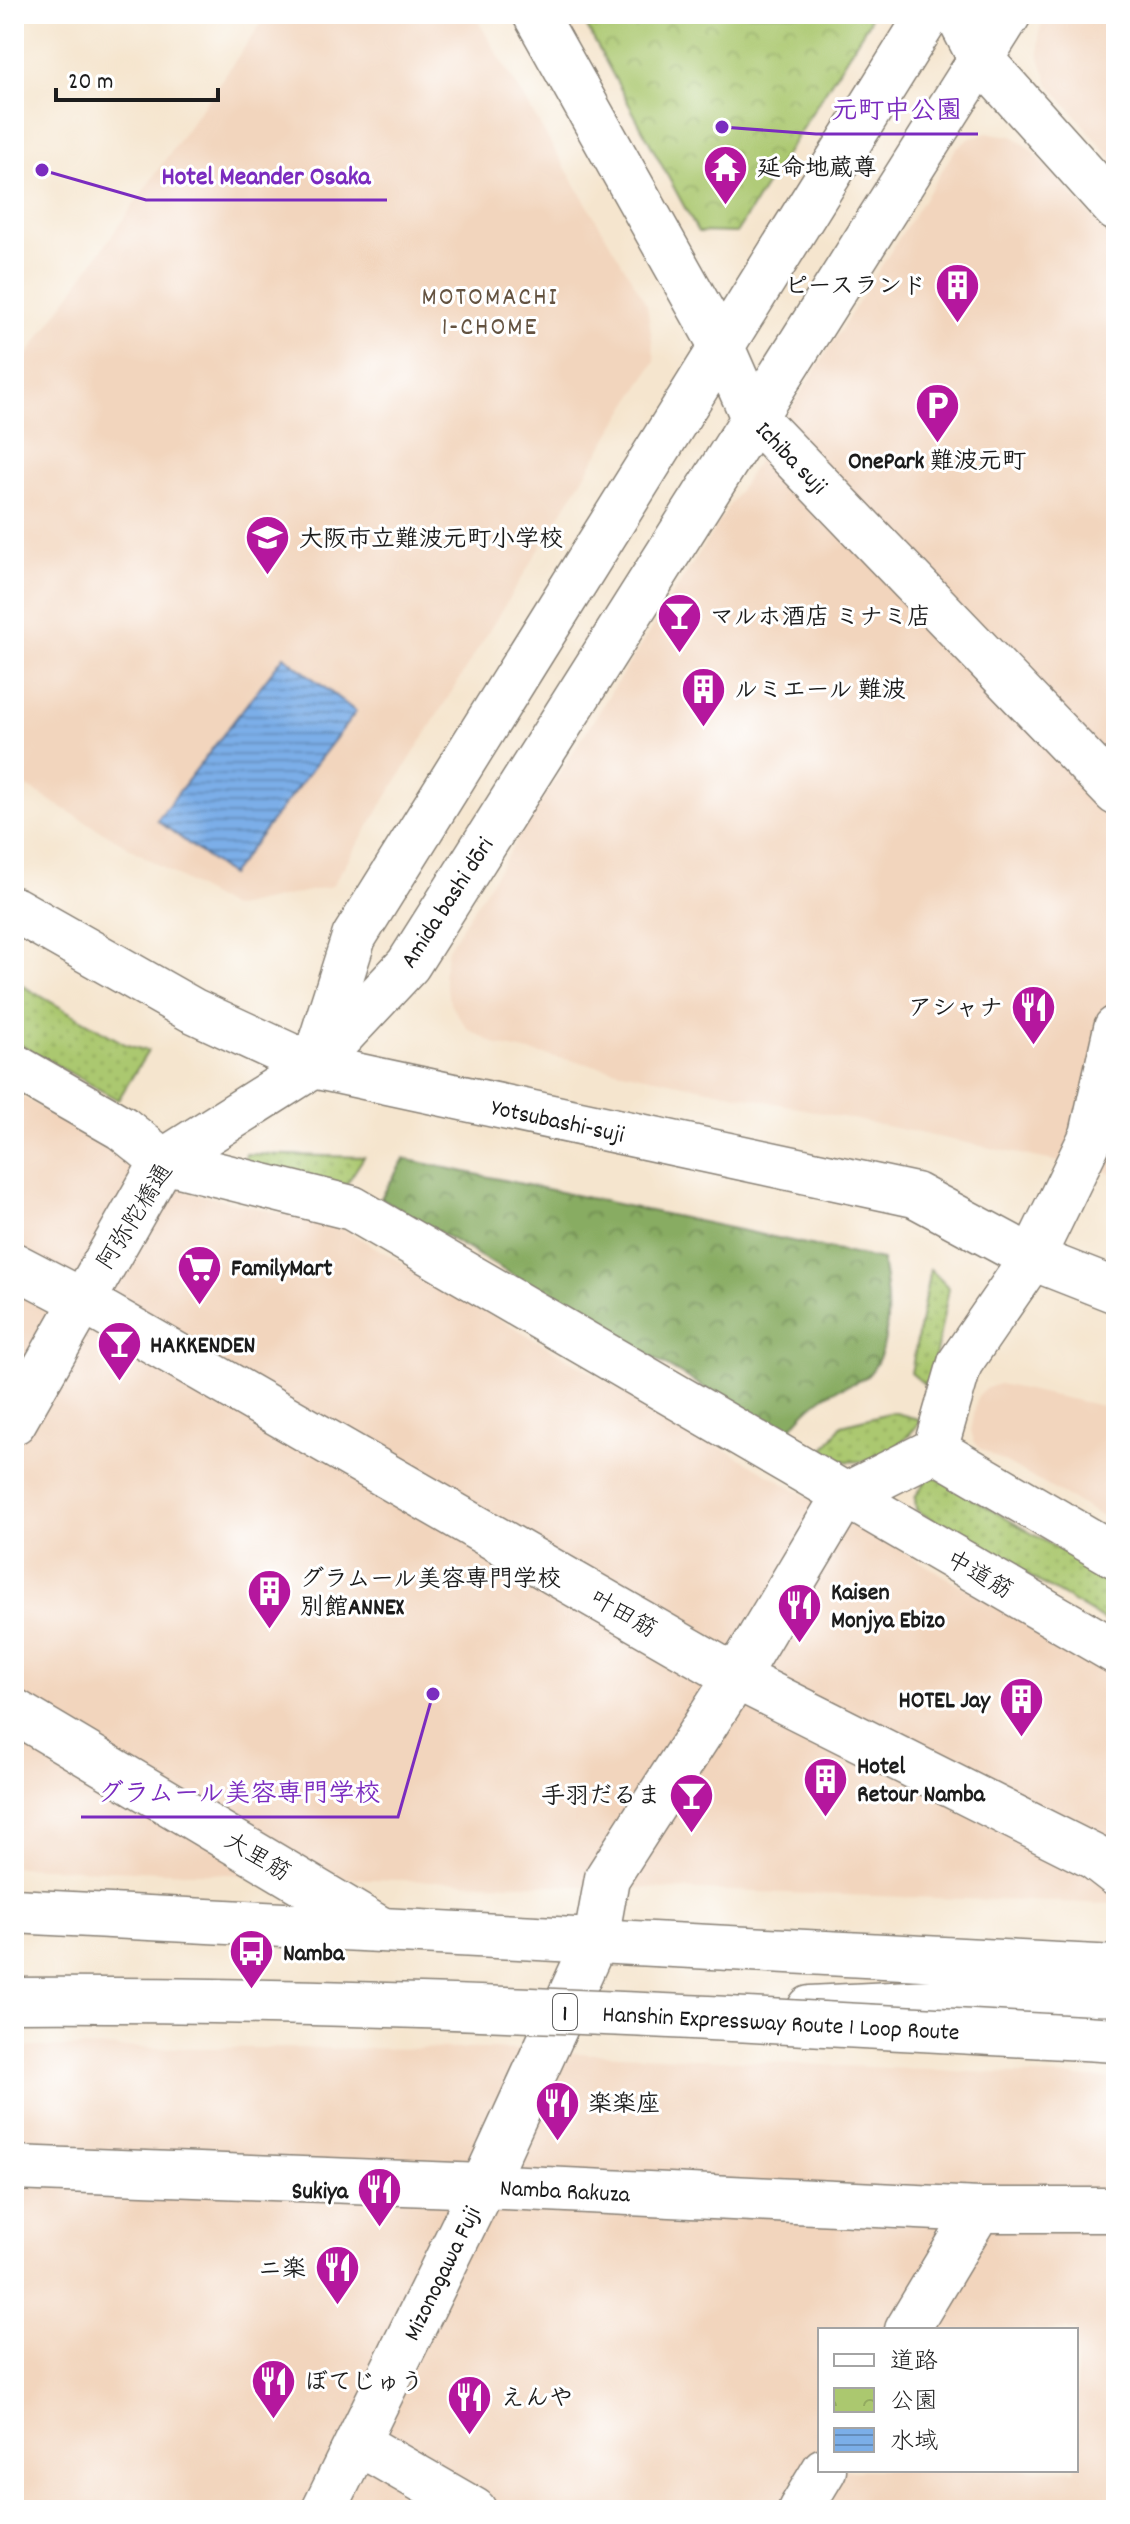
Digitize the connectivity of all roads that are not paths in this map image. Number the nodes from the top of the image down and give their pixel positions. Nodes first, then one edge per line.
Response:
1 (535, 14) edge
2 (929, 14) edge
3 (957, 14) edge
4 (1009, 14) edge
5 (980, 58) junction
6 (1116, 209) edge
7 (723, 349) junction
8 (752, 415) junction
9 (1116, 793) edge
10 (14, 909) edge
11 (1116, 1028) edge
12 (14, 1066) edge
13 (313, 1066) junction
14 (163, 1161) junction
15 (1032, 1258) junction
16 (14, 1265) edge
17 (1116, 1291) edge
18 (83, 1301) junction
19 (14, 1422) edge
20 (935, 1450) junction
21 (844, 1496) junction
22 (1116, 1556) edge
23 (1116, 1652) edge
24 (736, 1677) junction
25 (14, 1711) edge
26 (1116, 1874) edge
27 (14, 1911) edge
28 (377, 1927) junction
29 (596, 1939) junction
30 (1116, 1968) edge
31 (1116, 1993) edge
32 (14, 2000) edge
33 (688, 2016) junction
34 (1116, 2040) edge
35 (14, 2168) edge
36 (483, 2186) junction
37 (979, 2210) junction
38 (1116, 2210) edge
39 (908, 2328) edge
40 (358, 2443) junction
41 (823, 2472) edge
42 (324, 2510) edge
43 (474, 2510) edge
44 (800, 2510) edge

1 - 7 main road, Ichiba suji
2 - 7 main road
3 - 5 main road
4 - 5 main road, Amida bashi dōri
5 - 6 main road
5 - 8 main road, Amida bashi dōri
7 - 8 main road, Ichiba suji
7 - 13 main road
8 - 9 main road, Ichiba suji
8 - 13 main road, Amida bashi dōri
10 - 13 main road, Yotsubashi-suji
11 - 15 main road
12 - 14 main road
13 - 14 main road, 阿弥陀橋通
13 - 15 main road, Yotsubashi-suji
14 - 18 main road, 阿弥陀橋通
14 - 21 main road, 中道筋
15 - 17 main road, Yotsubashi-suji
15 - 20 main road
16 - 18 main road, 叶田筋
18 - 19 main road, 阿弥陀橋通
18 - 24 main road, 叶田筋
20 - 21 main road
20 - 22 main road
21 - 23 main road, 中道筋
21 - 24 main road, Mizonogawa Fuji
24 - 26 main road, 叶田筋
24 - 29 main road, Mizonogawa Fuji
25 - 28 main road, 大里筋
27 - 28 main road
28 - 29 main road
29 - 30 main road
29 - 36 main road, Mizonogawa Fuji
31 - 33 main road, bridge
32 - 33 main road, Hanshin Expressway Route 1 Loop Route / 1, bridge
33 - 34 main road, Hanshin Expressway Route 1 Loop Route / 1, bridge
35 - 36 main road, Namba Rakuza
36 - 37 main road, Namba Rakuza
36 - 40 main road, Mizonogawa Fuji
37 - 38 main road, Namba Rakuza
37 - 39 main road
40 - 42 main road, Mizonogawa Fuji
40 - 43 main road
41 - 44 main road

